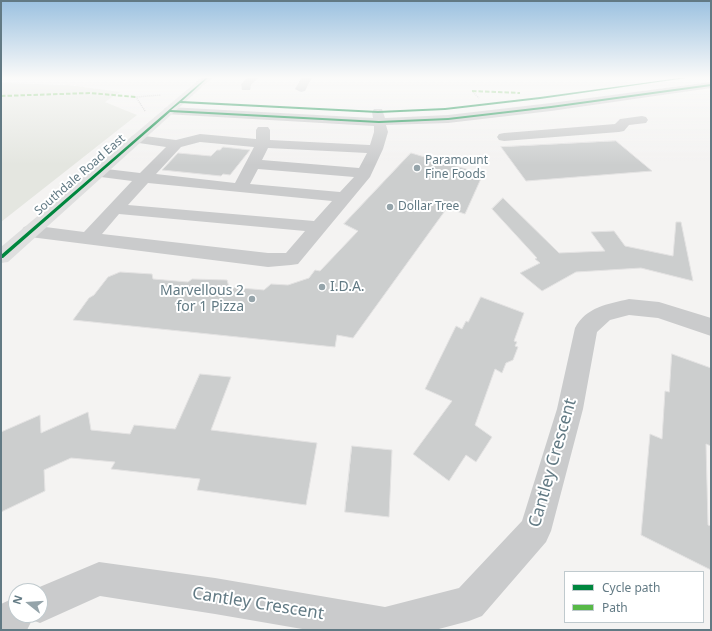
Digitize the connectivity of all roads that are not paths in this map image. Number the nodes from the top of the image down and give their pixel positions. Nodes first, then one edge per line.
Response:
1 (174, 106) edge
2 (178, 106) edge
3 (182, 106) edge
4 (467, 106) edge
5 (554, 106) edge
6 (263, 116) junction
7 (379, 117) junction
8 (642, 120) dead end
9 (504, 138) dead end
10 (137, 139) junction
11 (176, 144) junction
12 (263, 144) junction
13 (376, 149) junction
14 (253, 164) junction
15 (98, 173) junction
16 (364, 173) junction
17 (143, 178) junction
18 (240, 188) junction
19 (345, 197) junction
20 (115, 209) junction
21 (319, 227) junction
22 (30, 231) junction
23 (88, 238) junction
24 (1, 257) edge
25 (711, 327) edge
26 (48, 601) edge

1 - 10 main road, Southdale Road East
2 - 6 street
3 - 7 street
4 - 7 street
5 - 7 street
6 - 7 street
6 - 12 street
7 - 13 street
8 - 9 street
10 - 11 street
10 - 15 main road, Southdale Road East
11 - 12 street
11 - 17 street
12 - 13 street
12 - 14 street
13 - 16 street
14 - 16 street
14 - 18 street
15 - 17 street
15 - 22 main road, Southdale Road East
16 - 19 street
17 - 18 street
17 - 20 street
18 - 19 street
19 - 21 street
20 - 21 street
20 - 23 street
21 - 23 street
22 - 23 street
22 - 24 main road, Southdale Road East
25 - 26 street, Cantley Crescent

